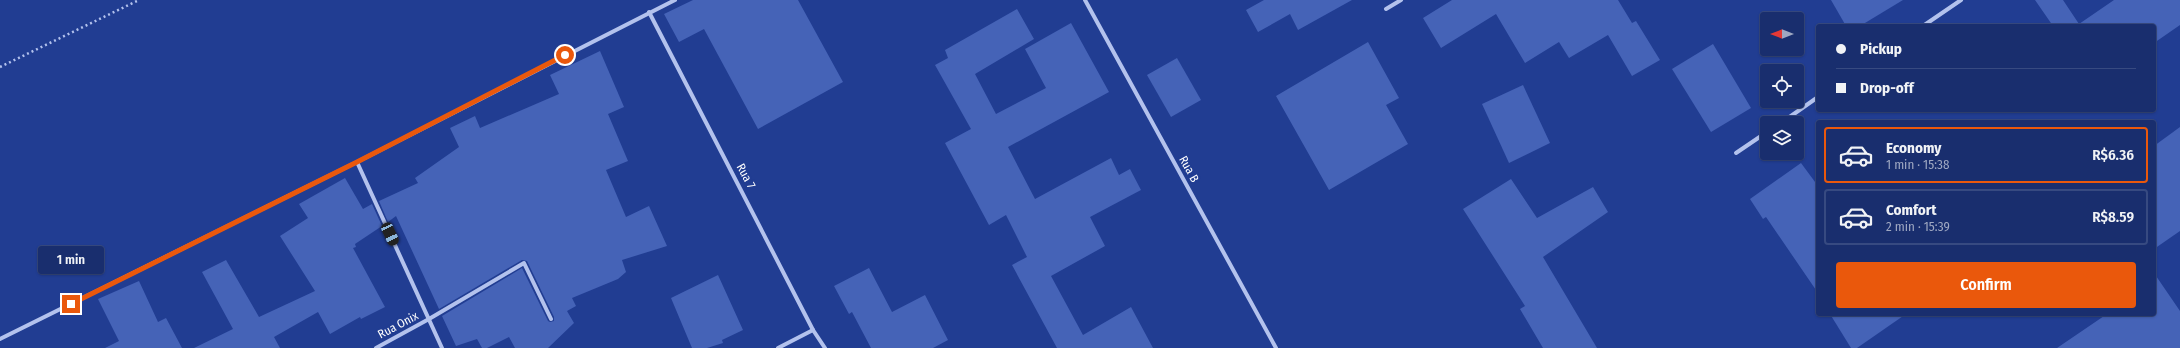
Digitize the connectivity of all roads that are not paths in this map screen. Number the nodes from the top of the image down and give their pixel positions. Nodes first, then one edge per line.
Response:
1 (675, 0) edge
2 (1085, 0) edge
3 (1402, 0) edge
4 (1961, 0) edge
5 (1386, 9) dead end
6 (649, 12) junction
7 (1926, 24) edge
8 (1816, 98) edge
9 (1790, 116) edge
10 (1760, 137) edge
11 (1736, 153) dead end
12 (357, 162) junction
13 (551, 319) dead end
14 (429, 320) junction
15 (813, 330) junction
16 (0, 339) edge
17 (376, 348) edge
18 (442, 348) edge
19 (778, 348) edge
20 (825, 348) edge
21 (1276, 348) edge

1 - 6 street
2 - 21 street, Rua B
3 - 5 street
4 - 7 street
6 - 12 street
6 - 15 street, Rua 7
8 - 9 street
10 - 11 street
12 - 14 street
12 - 16 street
13 - 14 street, Rua Onix
14 - 17 street, Rua Onix
14 - 18 street
15 - 19 street
15 - 20 street, Rua 7

